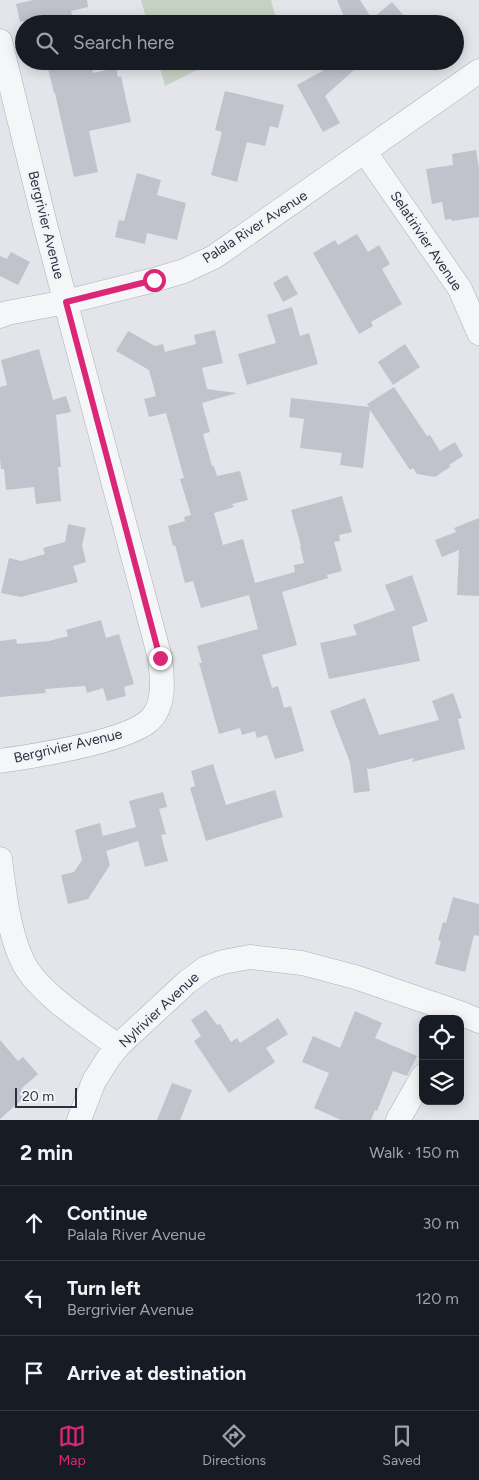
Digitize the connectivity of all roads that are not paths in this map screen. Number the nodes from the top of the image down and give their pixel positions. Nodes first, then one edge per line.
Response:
1 (0, 41) edge
2 (479, 71) edge
3 (365, 152) junction
4 (66, 302) junction
5 (0, 316) edge
6 (479, 333) edge
7 (0, 762) edge
8 (0, 860) edge
9 (466, 1018) edge
10 (118, 1046) junction
11 (419, 1083) edge
12 (79, 1120) edge
13 (398, 1120) edge

1 - 4 street, Bergrivier Avenue
2 - 3 street, Palala River Avenue
3 - 4 street, Palala River Avenue
3 - 6 street, Selatirivier Avenue
4 - 5 street, Palala River Avenue
4 - 7 street, Bergrivier Avenue
8 - 10 street
9 - 10 street, Nylrivier Avenue
10 - 12 street, Nylrivier Avenue
11 - 13 street

